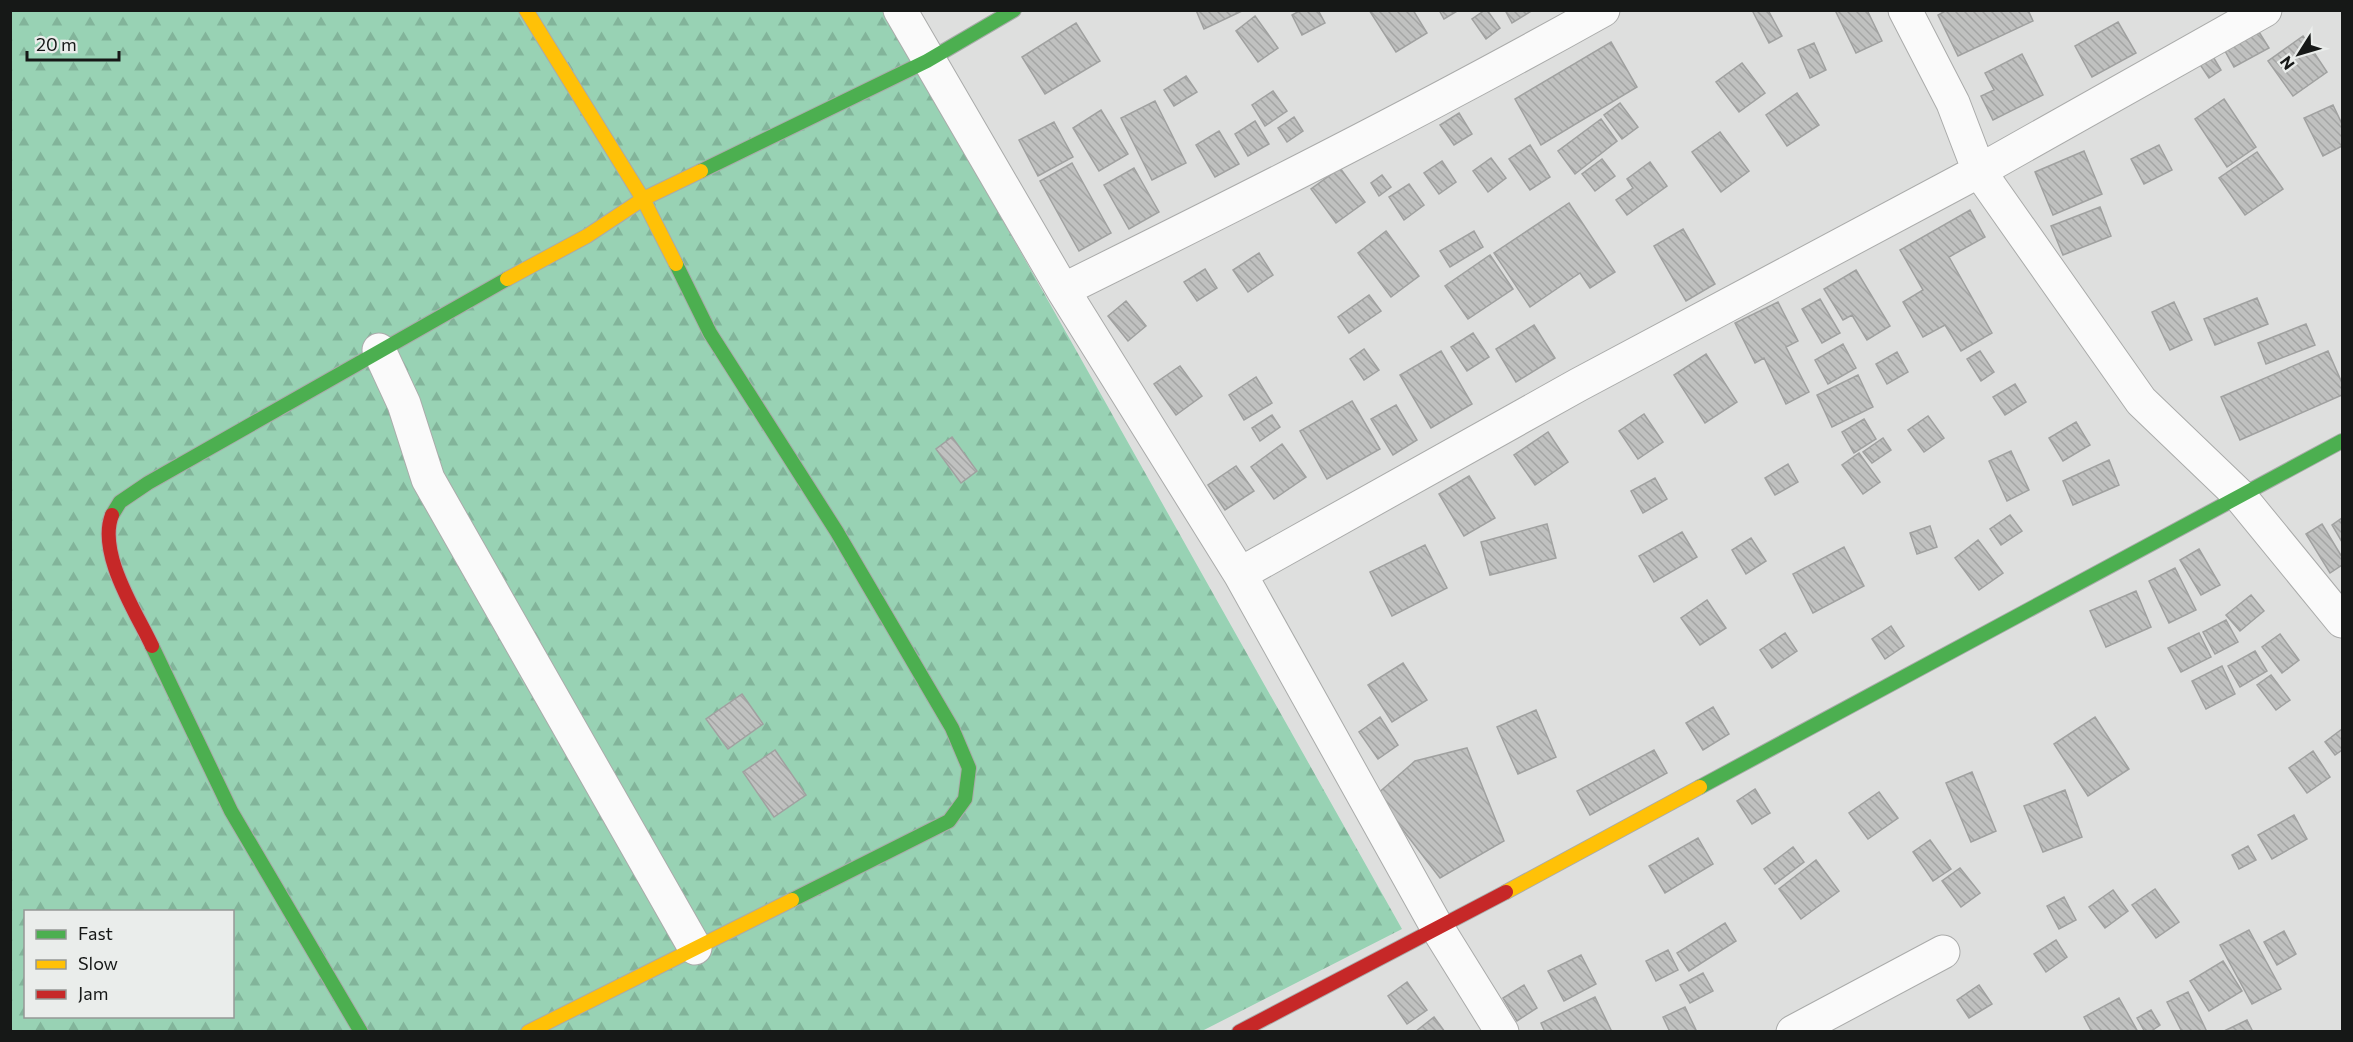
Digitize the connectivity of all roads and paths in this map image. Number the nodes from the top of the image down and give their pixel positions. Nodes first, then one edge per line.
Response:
1 (526, 10) edge
2 (900, 10) edge
3 (1014, 10) edge
4 (1603, 10) edge
5 (1905, 10) edge
6 (2265, 10) edge
7 (927, 61) junction
8 (1979, 171) junction
9 (643, 200) junction
10 (1063, 290) junction
11 (379, 350) junction
12 (2343, 441) edge
13 (2239, 495) junction
14 (1240, 574) junction
15 (2343, 621) edge
16 (1438, 929) junction
17 (696, 948) junction
18 (1943, 952) dead end
19 (361, 1032) edge
20 (528, 1032) edge
21 (1239, 1032) edge
22 (1502, 1032) edge
23 (1792, 1032) edge

1 - 9 street
2 - 7 street
3 - 7 street
4 - 10 street
5 - 8 street
6 - 8 street
7 - 9 street
7 - 10 street
8 - 13 street
8 - 14 street
9 - 11 street
9 - 17 street
10 - 14 street
11 - 17 street
11 - 19 street
12 - 13 street
13 - 15 street
13 - 16 street
14 - 16 street
16 - 21 street
16 - 22 street
17 - 20 street
18 - 23 street

